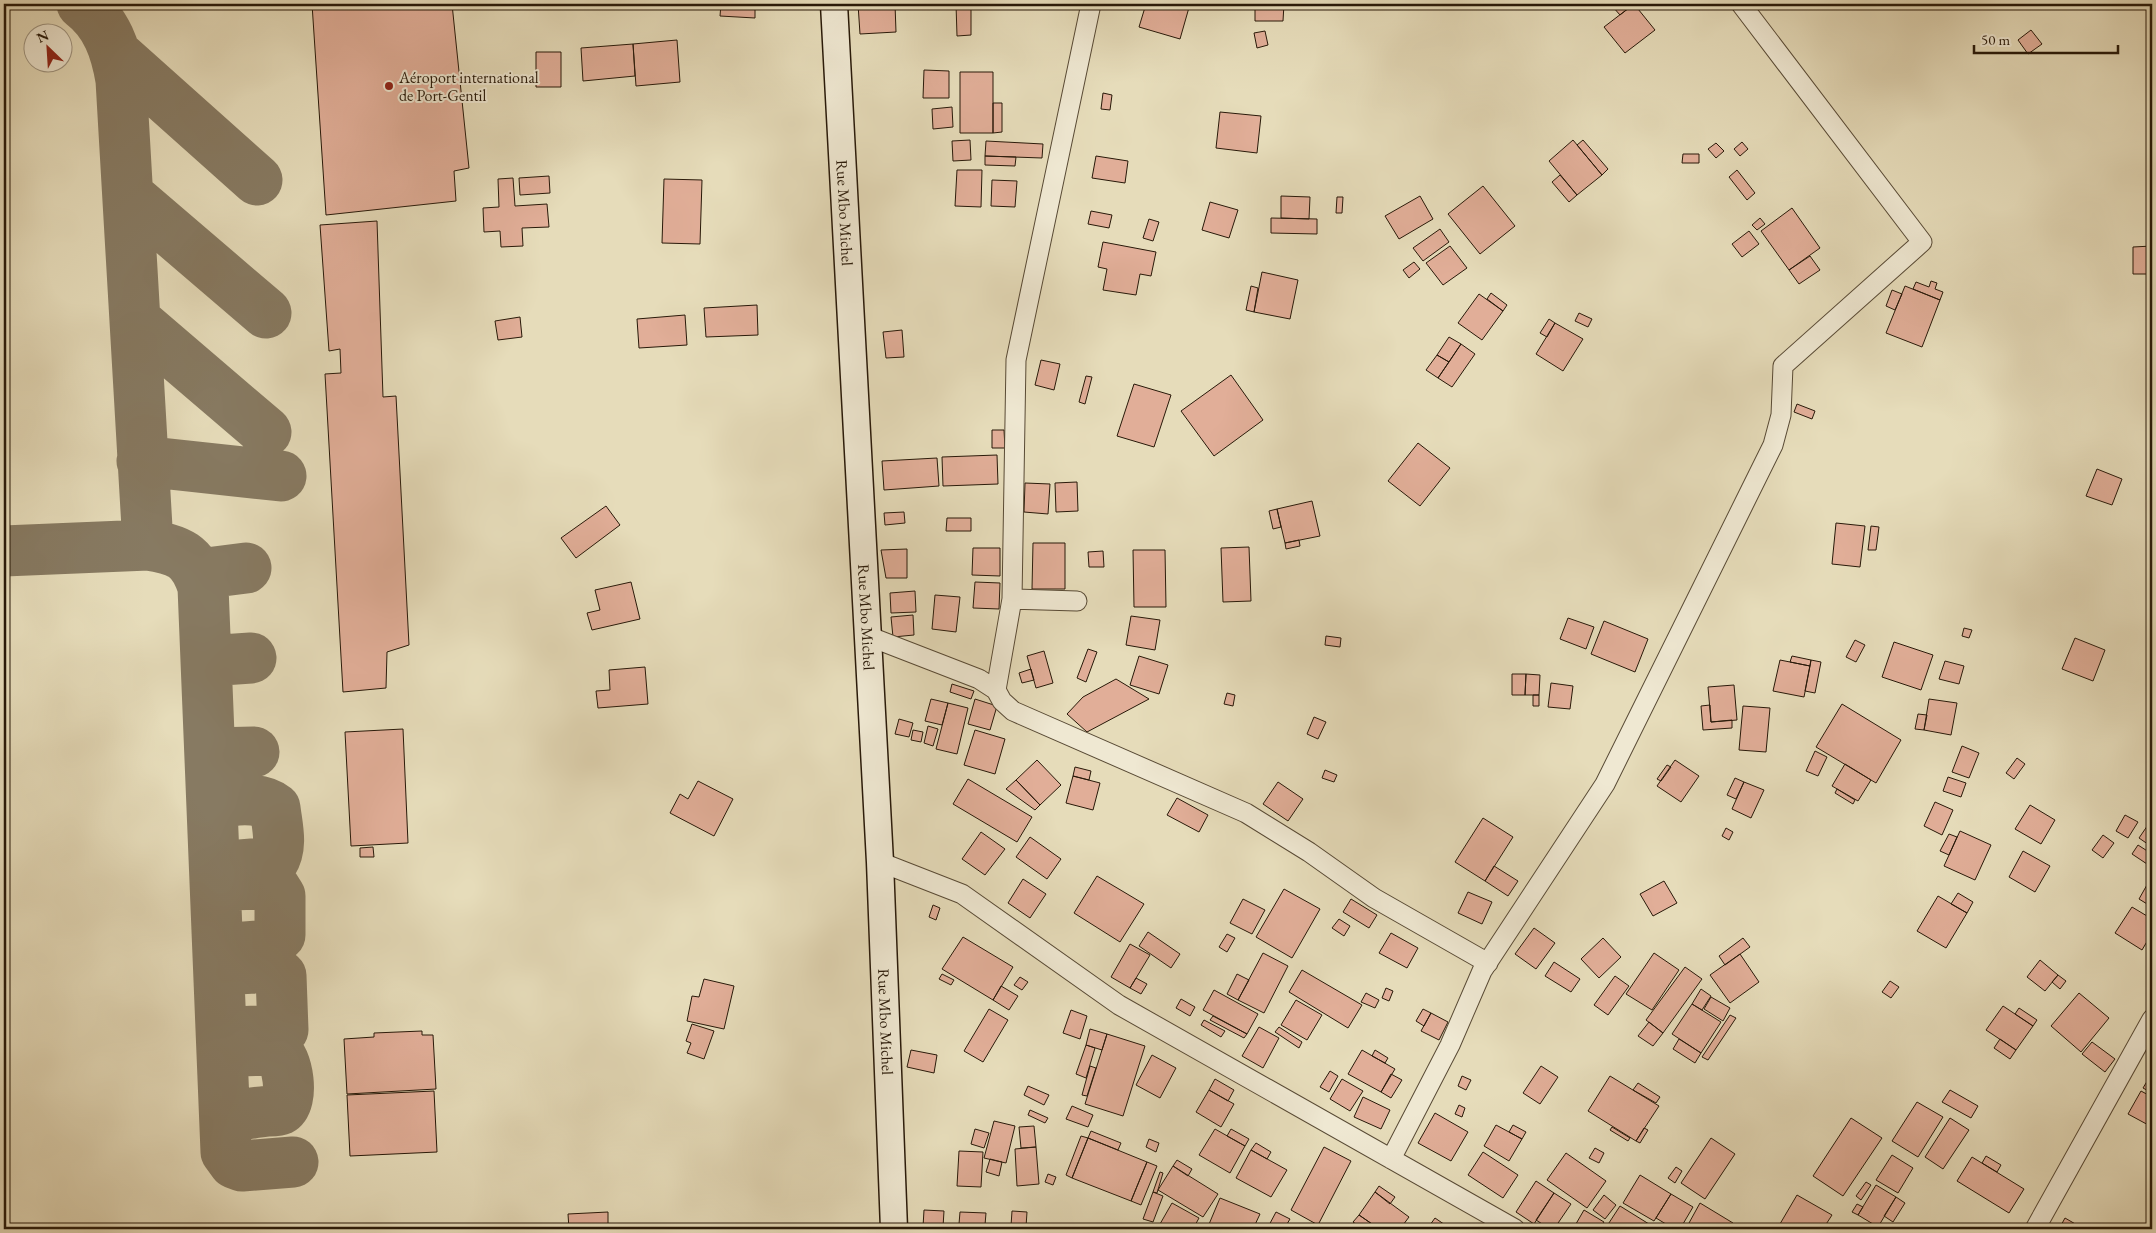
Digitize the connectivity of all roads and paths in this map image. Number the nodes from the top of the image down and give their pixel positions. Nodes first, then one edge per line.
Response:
1 (834, 4) edge
2 (1092, 4) edge
3 (1741, 4) edge
4 (1012, 599) junction
5 (1077, 601) dead end
6 (868, 636) junction
7 (996, 690) junction
8 (880, 862) junction
9 (1488, 963) junction
10 (2152, 1019) edge
11 (1391, 1159) junction
12 (894, 1229) edge
13 (1515, 1229) edge
14 (2035, 1229) edge

1 - 6 street, Rue Mbo Michel
2 - 4 street
3 - 9 street
4 - 5 street
4 - 7 street
6 - 7 street
6 - 8 street, Rue Mbo Michel
7 - 9 street
8 - 11 street
8 - 12 street, Rue Mbo Michel
9 - 11 street
10 - 14 street
11 - 13 street

